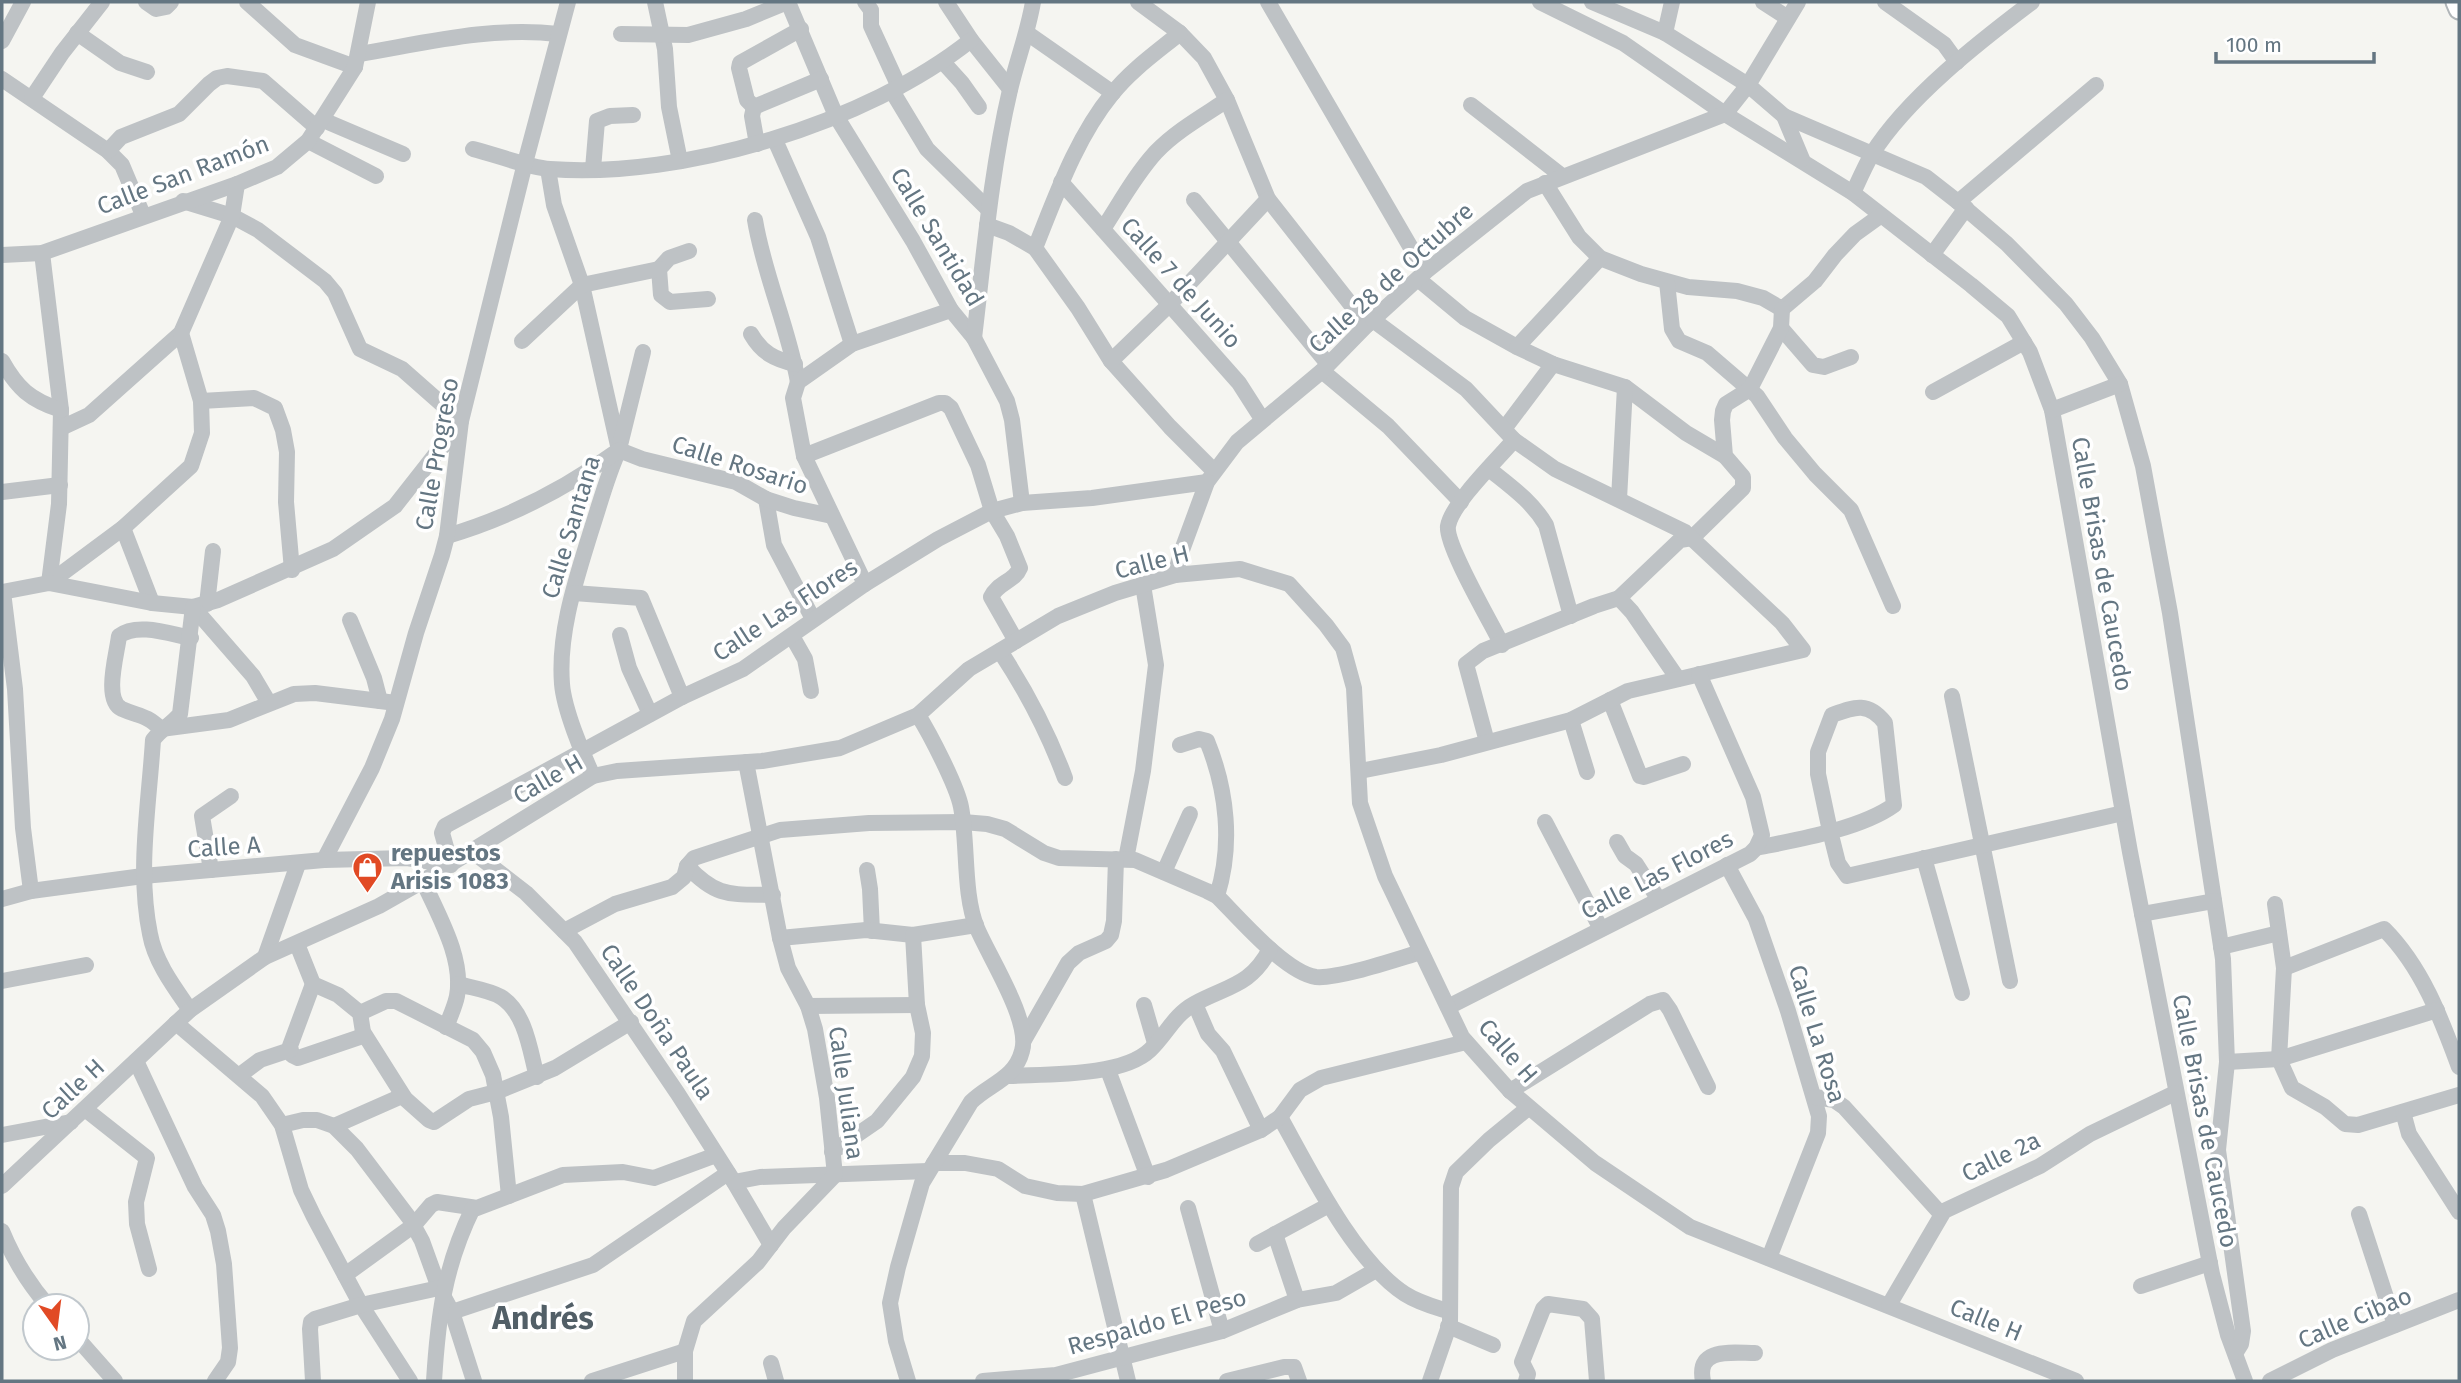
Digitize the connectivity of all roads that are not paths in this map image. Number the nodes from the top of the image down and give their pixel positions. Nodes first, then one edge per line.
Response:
1 (23, 2) edge
2 (102, 2) edge
3 (146, 2) edge
4 (172, 2) edge
5 (247, 2) edge
6 (368, 2) edge
7 (568, 2) edge
8 (655, 2) edge
9 (788, 2) edge
10 (865, 2) edge
11 (946, 2) edge
12 (1033, 2) edge
13 (1138, 2) edge
14 (1268, 2) edge
15 (1540, 2) edge
16 (1592, 2) edge
17 (1672, 2) edge
18 (1763, 2) edge
19 (1798, 2) edge
20 (1885, 2) edge
21 (2030, 2) edge
22 (2456, 2) edge
23 (2459, 9) edge
24 (1788, 18) junction
25 (1633, 21) junction
26 (801, 29) junction
27 (77, 33) junction
28 (1027, 33) junction
29 (1180, 33) junction
30 (1665, 33) junction
31 (558, 34) junction
32 (621, 34) dead end
33 (663, 36) junction
34 (971, 40) junction
35 (2, 41) edge
36 (1623, 43) junction
37 (357, 61) junction
38 (943, 62) junction
39 (1957, 62) junction
40 (147, 72) dead end
41 (2, 79) edge
42 (821, 79) junction
43 (1748, 85) junction
44 (2096, 85) dead end
45 (895, 89) junction
46 (1010, 89) junction
47 (1113, 93) junction
48 (32, 98) junction
49 (1227, 100) junction
50 (1471, 105) dead end
51 (754, 107) junction
52 (979, 107) dead end
53 (1725, 114) junction
54 (633, 115) dead end
55 (836, 116) junction
56 (1784, 116) junction
57 (316, 130) junction
58 (775, 140) junction
59 (757, 144) junction
60 (473, 149) dead end
61 (108, 151) junction
62 (403, 154) dead end
63 (1872, 154) junction
64 (1802, 159) junction
65 (680, 161) junction
66 (525, 163) junction
67 (548, 169) junction
68 (593, 169) junction
69 (376, 176) dead end
70 (1562, 176) junction
71 (1061, 182) junction
72 (1545, 183) junction
73 (237, 184) junction
74 (1853, 193) junction
75 (1268, 199) junction
76 (1194, 200) dead end
77 (183, 201) junction
78 (1962, 205) junction
79 (143, 215) junction
80 (232, 216) junction
81 (1880, 216) junction
82 (987, 217) junction
83 (755, 220) dead end
84 (1103, 229) junction
85 (1229, 241) junction
86 (1035, 248) junction
87 (690, 251) dead end
88 (42, 253) junction
89 (2, 255) edge
90 (1932, 255) junction
91 (1600, 258) junction
92 (659, 269) junction
93 (1422, 275) junction
94 (1667, 282) junction
95 (582, 285) junction
96 (708, 299) dead end
97 (1170, 304) junction
98 (1783, 309) junction
99 (951, 310) junction
100 (1370, 322) junction
101 (1781, 328) junction
102 (181, 334) junction
103 (751, 334) dead end
104 (974, 338) junction
105 (522, 341) dead end
106 (2024, 342) junction
107 (852, 344) junction
108 (1517, 347) junction
109 (643, 352) dead end
110 (1851, 357) dead end
111 (2, 360) edge
112 (1111, 361) junction
113 (795, 364) junction
114 (1553, 364) junction
115 (1325, 367) junction
116 (798, 382) junction
117 (2120, 384) junction
118 (1625, 387) junction
119 (1750, 389) junction
120 (1933, 393) dead end
121 (201, 401) junction
122 (61, 410) junction
123 (2052, 410) junction
124 (1262, 419) junction
125 (460, 426) junction
126 (61, 428) junction
127 (1509, 435) junction
128 (619, 450) junction
129 (804, 456) junction
130 (1725, 456) junction
131 (1489, 469) junction
132 (1211, 476) junction
133 (60, 485) junction
134 (2, 492) edge
135 (766, 499) junction
136 (1619, 499) junction
137 (1461, 502) junction
138 (1022, 503) junction
139 (992, 511) junction
140 (832, 516) junction
141 (123, 527) junction
142 (447, 536) junction
143 (1692, 538) junction
144 (213, 551) dead end
145 (292, 570) junction
146 (1175, 575) junction
147 (49, 583) junction
148 (865, 584) junction
149 (1143, 585) junction
150 (2, 592) edge
151 (574, 593) junction
152 (1619, 598) junction
153 (152, 603) junction
154 (200, 605) junction
155 (1893, 606) dead end
156 (1571, 616) junction
157 (813, 619) junction
158 (351, 620) dead end
159 (620, 635) dead end
160 (792, 636) junction
161 (191, 638) junction
162 (1016, 641) junction
163 (1503, 645) junction
164 (1000, 651) junction
165 (1699, 674) junction
166 (1678, 679) junction
167 (811, 691) dead end
168 (682, 696) junction
169 (1952, 696) dead end
170 (380, 701) junction
171 (1610, 701) junction
172 (269, 703) junction
173 (396, 703) junction
174 (9, 706) edge
175 (650, 714) junction
176 (918, 715) junction
177 (1571, 720) junction
178 (161, 730) junction
179 (1487, 742) junction
180 (1180, 745) dead end
181 (581, 752) junction
182 (746, 762) junction
183 (1683, 764) dead end
184 (1360, 771) junction
185 (1587, 772) dead end
186 (593, 776) junction
187 (1065, 778) dead end
188 (231, 796) dead end
189 (2123, 813) junction
190 (1183, 818) dead end
191 (963, 822) junction
192 (1545, 822) dead end
193 (1830, 831) junction
194 (761, 835) junction
195 (1617, 842) dead end
196 (1983, 845) junction
197 (1756, 848) junction
198 (473, 852) junction
199 (1924, 858) junction
200 (1121, 859) junction
201 (324, 860) junction
202 (298, 864) junction
203 (450, 865) junction
204 (1727, 865) junction
205 (687, 866) junction
206 (211, 870) junction
207 (867, 870) dead end
208 (1164, 872) junction
209 (143, 876) junction
210 (423, 881) junction
211 (31, 891) junction
212 (773, 895) junction
213 (1217, 896) junction
214 (2, 899) edge
215 (1659, 900) junction
216 (2214, 901) junction
217 (2275, 904) dead end
218 (2142, 914) junction
219 (976, 925) junction
220 (1601, 929) junction
221 (564, 930) junction
222 (872, 931) junction
223 (2279, 933) junction
224 (913, 934) junction
225 (780, 938) junction
226 (297, 944) junction
227 (2221, 947) junction
228 (1270, 949) junction
229 (1421, 952) junction
230 (265, 957) junction
231 (86, 965) dead end
232 (2284, 968) junction
233 (2, 981) edge
234 (2010, 981) dead end
235 (313, 984) junction
236 (458, 984) junction
237 (1962, 993) dead end
238 (1195, 1004) junction
239 (917, 1005) junction
240 (1144, 1005) dead end
241 (808, 1006) junction
242 (1448, 1007) junction
243 (190, 1010) junction
244 (2437, 1010) junction
245 (360, 1013) junction
246 (631, 1022) junction
247 (176, 1023) junction
248 (446, 1027) junction
249 (363, 1032) junction
250 (1024, 1040) junction
251 (1466, 1042) junction
252 (1155, 1043) junction
253 (290, 1051) junction
254 (2279, 1059) junction
255 (136, 1062) junction
256 (2228, 1062) junction
257 (2459, 1067) edge
258 (1108, 1070) junction
259 (240, 1075) junction
260 (1009, 1076) junction
261 (537, 1077) junction
262 (1709, 1087) dead end
263 (1510, 1091) junction
264 (496, 1092) junction
265 (2175, 1093) junction
266 (2459, 1095) edge
267 (404, 1097) junction
268 (1815, 1097) junction
269 (1528, 1108) junction
270 (85, 1109) junction
271 (2403, 1112) junction
272 (1280, 1117) junction
273 (71, 1122) junction
274 (282, 1125) junction
275 (334, 1126) junction
276 (1261, 1130) junction
277 (2, 1135) edge
278 (832, 1152) junction
279 (716, 1155) junction
280 (931, 1167) junction
281 (835, 1175) junction
282 (1148, 1177) junction
283 (731, 1178) junction
284 (2, 1186) edge
285 (1083, 1194) junction
286 (509, 1196) junction
287 (1329, 1205) junction
288 (473, 1208) junction
289 (1188, 1208) dead end
290 (2459, 1212) edge
291 (1941, 1214) junction
292 (2359, 1214) dead end
293 (414, 1225) junction
294 (2, 1231) edge
295 (1275, 1234) junction
296 (1257, 1244) dead end
297 (771, 1245) junction
298 (1769, 1258) junction
299 (2210, 1264) junction
300 (149, 1269) dead end
301 (1376, 1270) junction
302 (345, 1275) junction
303 (2141, 1286) dead end
304 (38, 1292) edge
305 (441, 1292) junction
306 (1297, 1300) junction
307 (2459, 1300) edge
308 (361, 1305) junction
309 (1889, 1305) junction
310 (452, 1312) junction
311 (1449, 1319) junction
312 (2395, 1325) junction
313 (1222, 1331) junction
314 (1493, 1345) dead end
315 (685, 1351) junction
316 (2235, 1352) junction
317 (1755, 1353) dead end
318 (91, 1354) edge
319 (1122, 1358) junction
320 (771, 1363) dead end
321 (2070, 1380) edge
322 (115, 1381) edge
323 (215, 1381) edge
324 (313, 1381) edge
325 (410, 1381) edge
326 (434, 1381) edge
327 (474, 1381) edge
328 (592, 1381) edge
329 (685, 1381) edge
330 (776, 1381) edge
331 (908, 1381) edge
332 (983, 1381) edge
333 (1128, 1381) edge
334 (1227, 1381) edge
335 (1299, 1381) edge
336 (1430, 1381) edge
337 (1525, 1381) edge
338 (1597, 1381) edge
339 (1703, 1381) edge
340 (2245, 1381) edge
341 (2270, 1381) edge

1 - 35 street
2 - 27 street
3 - 4 street
5 - 37 street
6 - 37 street, Calle San Ramón
7 - 31 street, Calle Progreso
8 - 33 street
9 - 26 street, Calle Santidad
9 - 33 street
10 - 45 street
11 - 34 street
12 - 28 street
13 - 29 street
14 - 93 street
15 - 36 street, Calle Brisas de Caucedo
16 - 25 street
17 - 30 street
18 - 24 street
19 - 24 street
20 - 39 street
21 - 39 street
22 - 23 main road
24 - 43 street
25 - 30 street
25 - 36 street
26 - 42 street, Calle Santidad
26 - 51 street
27 - 40 street
27 - 48 street
28 - 46 street
28 - 47 street
29 - 47 street
29 - 49 street
30 - 43 street
31 - 37 street
31 - 66 street, Calle Progreso
32 - 33 street
33 - 65 street
34 - 38 street
34 - 46 street
36 - 53 street, Calle Brisas de Caucedo
37 - 57 street, Calle San Ramón
38 - 45 street
38 - 52 street
39 - 63 street
41 - 48 street
42 - 51 street
42 - 55 street, Calle Santidad
43 - 53 street
43 - 56 street
44 - 78 street
45 - 55 street
45 - 82 street
46 - 82 street
47 - 71 street
48 - 61 street
49 - 75 street
49 - 84 street
50 - 70 street
51 - 59 street
53 - 64 street, Calle Brisas de Caucedo
53 - 70 street, Calle 28 de Octubre
54 - 68 street
55 - 58 street
55 - 99 street, Calle Santidad
56 - 63 street
56 - 64 street
57 - 61 street
57 - 62 street
57 - 69 street
57 - 73 street, Calle San Ramón
58 - 59 street
58 - 107 street
59 - 65 street
60 - 66 street
61 - 79 street
63 - 74 street
63 - 78 street
64 - 74 street, Calle Brisas de Caucedo
65 - 68 street
66 - 67 street
66 - 125 street, Calle Progreso
67 - 68 street
67 - 95 street, Calle Santana
70 - 72 street, Calle 28 de Octubre
71 - 84 street, Calle 7 de Junio
71 - 86 street
72 - 91 street
72 - 93 street, Calle 28 de Octubre
73 - 77 street, Calle San Ramón
73 - 80 street
74 - 81 street, Calle Brisas de Caucedo
75 - 85 street
75 - 100 street
76 - 85 street
77 - 79 street, Calle San Ramón
77 - 80 street
78 - 90 street
78 - 117 street
79 - 88 street, Calle San Ramón
80 - 102 street
80 - 125 street
81 - 90 street, Calle Brisas de Caucedo
81 - 98 street
82 - 86 street
82 - 104 street
83 - 113 street
84 - 97 street, Calle 7 de Junio
85 - 97 street
85 - 115 street
86 - 112 street
87 - 92 street
88 - 89 street, Calle San Ramón
88 - 122 street
90 - 106 street, Calle Brisas de Caucedo
91 - 94 street
91 - 108 street
92 - 95 street
92 - 96 street
93 - 100 street, Calle 28 de Octubre
93 - 108 street
94 - 98 street
94 - 119 street
95 - 105 street
95 - 128 street, Calle Santana
97 - 112 street
97 - 124 street, Calle 7 de Junio
98 - 101 street
99 - 104 street, Calle Santidad
99 - 107 street
100 - 115 street, Calle 28 de Octubre
100 - 127 street
101 - 110 street
101 - 119 street
102 - 121 street
102 - 126 street
103 - 113 street
104 - 138 street, Calle Santidad
106 - 120 street
106 - 123 street, Calle Brisas de Caucedo
107 - 116 street
108 - 114 street
109 - 128 street
111 - 122 street
112 - 132 street
113 - 116 street
114 - 118 street
114 - 127 street
115 - 124 street, Calle 28 de Octubre
115 - 137 street
116 - 129 street
117 - 123 street
117 - 216 street
118 - 130 street
118 - 136 street
119 - 130 street
119 - 155 street
121 - 141 street
121 - 145 street
122 - 126 street
123 - 189 street, Calle Brisas de Caucedo
124 - 132 street, Calle 28 de Octubre
125 - 142 street, Calle Progreso
125 - 145 street
126 - 133 street
127 - 131 street
127 - 136 street
128 - 135 street, Calle Rosario
128 - 142 street
128 - 151 street, Calle Santana
129 - 139 street
129 - 140 street
130 - 143 street
131 - 137 street
131 - 156 street
132 - 138 street, Calle Las Flores
132 - 146 street, Calle 28 de Octubre
133 - 134 street
133 - 147 street
135 - 140 street, Calle Rosario
135 - 157 street
136 - 143 street
137 - 163 street
138 - 139 street, Calle Las Flores
139 - 148 street, Calle Las Flores
139 - 162 street
140 - 148 street
141 - 147 street
141 - 153 street
142 - 173 street, Calle Progreso
143 - 152 street
143 - 165 street
144 - 154 street
145 - 154 street
146 - 149 street, Calle H
146 - 184 street, Calle H
147 - 150 street
147 - 153 street
148 - 157 street, Calle Las Flores
149 - 162 street, Calle H
149 - 200 street
150 - 174 street
151 - 168 street
151 - 181 street, Calle Santana
152 - 156 street
152 - 166 street
153 - 154 street
154 - 161 street
154 - 172 street
156 - 163 street
157 - 160 street, Calle Las Flores
158 - 170 street
159 - 175 street
160 - 167 street
160 - 168 street, Calle Las Flores
161 - 178 street
161 - 178 street
162 - 164 street, Calle H
163 - 179 street
164 - 176 street, Calle H
164 - 187 street
165 - 166 street
165 - 197 street, Calle Las Flores
166 - 171 street
168 - 175 street, Calle Las Flores
169 - 196 street
170 - 172 street
170 - 173 street
171 - 177 street
171 - 183 street
172 - 178 street
173 - 201 street, Calle Progreso
174 - 211 street
175 - 181 street, Calle Las Flores
176 - 182 street, Calle H
176 - 191 street
177 - 179 street
177 - 185 street
178 - 209 street
179 - 184 street
180 - 213 street
181 - 186 street, Calle Santana
181 - 203 street, Calle Las Flores
182 - 186 street, Calle H
182 - 194 street, Calle Juliana
184 - 229 street, Calle H
186 - 198 street, Calle H
188 - 206 street
189 - 196 street
189 - 218 street, Calle Brisas de Caucedo
190 - 208 street
191 - 194 street
191 - 200 street
191 - 219 street
192 - 220 street
193 - 193 street
193 - 197 street
193 - 199 street
194 - 205 street
194 - 212 street, Calle Juliana
195 - 215 street
196 - 199 street
196 - 234 street
197 - 204 street, Calle Las Flores
198 - 203 street, Calle H
198 - 221 street, Calle Doña Paula
199 - 237 street
200 - 208 street
200 - 250 street
201 - 202 street, Calle A
201 - 203 street, Calle A
202 - 206 street, Calle A
202 - 230 street
203 - 210 street, Calle H
204 - 215 street, Calle Las Flores
204 - 268 street, Calle La Rosa
205 - 212 street
205 - 221 street
206 - 209 street, Calle A
207 - 222 street
208 - 213 street
209 - 211 street, Calle A
209 - 243 street
210 - 226 street, Calle H
210 - 236 street
211 - 214 street, Calle A
212 - 225 street, Calle Juliana
213 - 228 street
215 - 220 street, Calle Las Flores
216 - 218 street
216 - 227 street
217 - 223 street
218 - 265 street, Calle Brisas de Caucedo
219 - 224 street
219 - 250 street
220 - 242 street, Calle Las Flores
221 - 246 street, Calle Doña Paula
222 - 224 street
222 - 225 street
223 - 227 street
223 - 232 street
224 - 239 street
225 - 241 street, Calle Juliana
226 - 230 street, Calle H
226 - 235 street
227 - 256 street
228 - 229 street
228 - 238 street
229 - 242 street, Calle H
230 - 243 street, Calle H
231 - 233 street
232 - 244 street
232 - 254 street
235 - 245 street
235 - 253 street
236 - 248 street
236 - 261 street
238 - 252 street
238 - 276 street
239 - 241 street
239 - 278 street
240 - 252 street
241 - 278 street, Calle Juliana
242 - 251 street, Calle H
243 - 247 street, Calle H
244 - 254 street
244 - 257 street
245 - 248 street
245 - 249 street
246 - 261 street
246 - 279 street, Calle Doña Paula
247 - 255 street, Calle H
247 - 259 street
248 - 264 street
249 - 253 street
249 - 267 street
250 - 260 street
251 - 263 street, Calle H
251 - 272 street
252 - 258 street
253 - 259 street
254 - 256 street
254 - 271 street
255 - 270 street, Calle H
255 - 323 street
256 - 316 street
258 - 260 street
258 - 282 street
259 - 274 street
260 - 280 street
261 - 264 street
262 - 263 street
263 - 269 street, Calle H
264 - 267 street
264 - 286 street
265 - 291 street, Calle 2a
265 - 299 street, Calle Brisas de Caucedo
266 - 271 street
267 - 275 street
268 - 291 street
268 - 298 street, Calle La Rosa
269 - 298 street, Calle H
269 - 311 street
270 - 273 street, Calle H
270 - 300 street
271 - 290 street
272 - 276 street
272 - 287 street
273 - 277 street
273 - 284 street, Calle H
274 - 275 street
274 - 302 street
275 - 293 street
276 - 282 street
278 - 281 street, Calle Juliana
279 - 283 street, Calle Doña Paula
279 - 286 street
280 - 281 street
280 - 285 street
280 - 331 street
281 - 283 street
281 - 297 street, Calle Juliana
282 - 285 street
283 - 297 street, Calle Doña Paula
283 - 310 street
285 - 319 street
286 - 288 street
287 - 295 street
287 - 301 street
288 - 293 street
288 - 305 street
289 - 313 street
291 - 309 street
292 - 312 street
293 - 302 street
293 - 305 street
294 - 304 street
295 - 296 street
295 - 306 street
297 - 315 street, Calle Juliana
298 - 309 street, Calle H
299 - 303 street
299 - 316 street, Calle Brisas de Caucedo
301 - 306 street, Respaldo El Peso
301 - 311 street
302 - 308 street
305 - 308 street
305 - 310 street
305 - 326 street
306 - 313 street, Respaldo El Peso
307 - 312 street, Calle Cibao
308 - 324 street
308 - 325 street
309 - 321 street, Calle H
310 - 327 street
311 - 314 street
311 - 336 street
312 - 341 street, Calle Cibao
313 - 319 street, Respaldo El Peso
315 - 328 street
315 - 329 street, Calle Juliana
316 - 340 street, Calle Brisas de Caucedo
317 - 339 street
318 - 322 street
319 - 332 street, Respaldo El Peso
319 - 333 street
320 - 330 street
334 - 335 street
337 - 338 street

